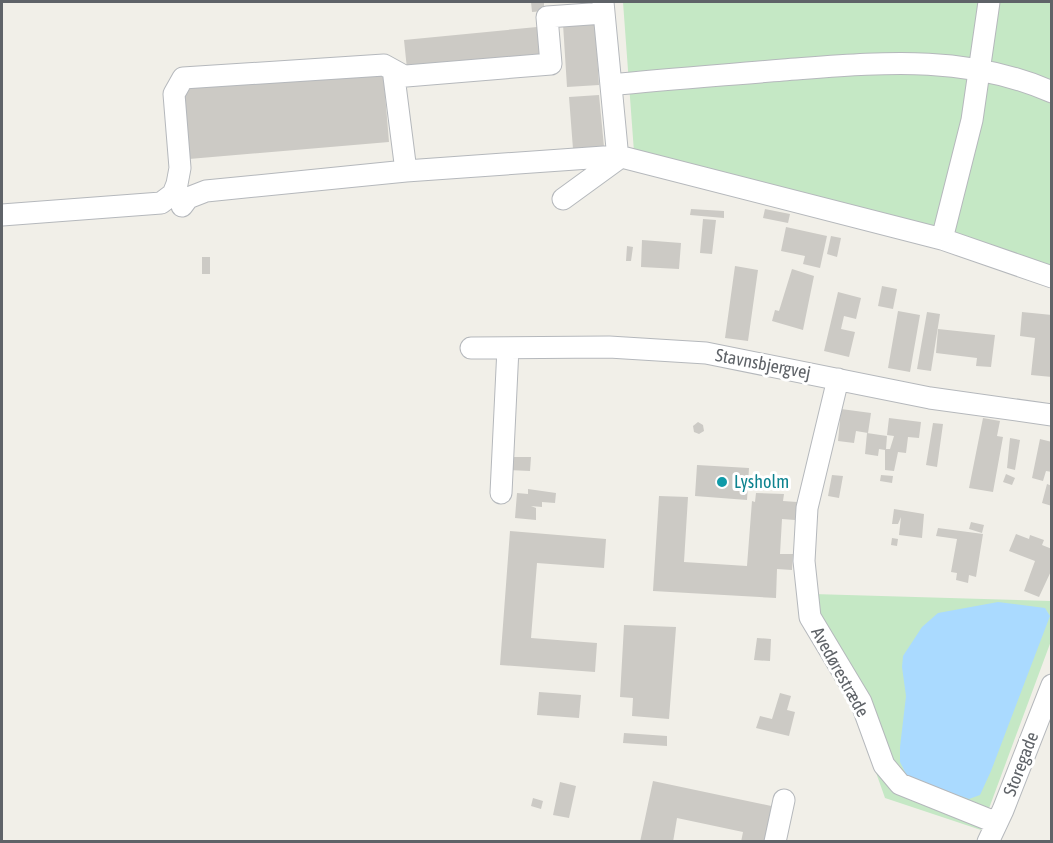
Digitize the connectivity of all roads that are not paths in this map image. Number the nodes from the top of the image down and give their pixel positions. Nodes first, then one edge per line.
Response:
1 (989, 2) edge
2 (603, 7) edge
3 (981, 69) junction
4 (404, 76) junction
5 (611, 84) junction
6 (1052, 92) edge
7 (618, 156) junction
8 (406, 171) junction
9 (563, 199) dead end
10 (182, 206) dead end
11 (2, 215) edge
12 (942, 240) junction
13 (1052, 277) edge
14 (471, 348) dead end
15 (508, 348) junction
16 (838, 379) junction
17 (1052, 415) edge
18 (501, 493) dead end
19 (1052, 686) edge
20 (784, 800) dead end
21 (993, 832) edge
22 (775, 842) edge

1 - 3 street
2 - 4 street
2 - 5 street
3 - 5 street
3 - 6 street
3 - 12 street
4 - 8 street
4 - 11 street
5 - 7 street
7 - 8 street
7 - 9 street
7 - 12 street
8 - 10 street
12 - 13 street
14 - 15 street, Stavnsbjergvej
15 - 16 street, Stavnsbjergvej
15 - 18 street
16 - 17 street, Stavnsbjergvej
16 - 21 street, Avedørestræde
19 - 21 street, Storegade
20 - 22 street

